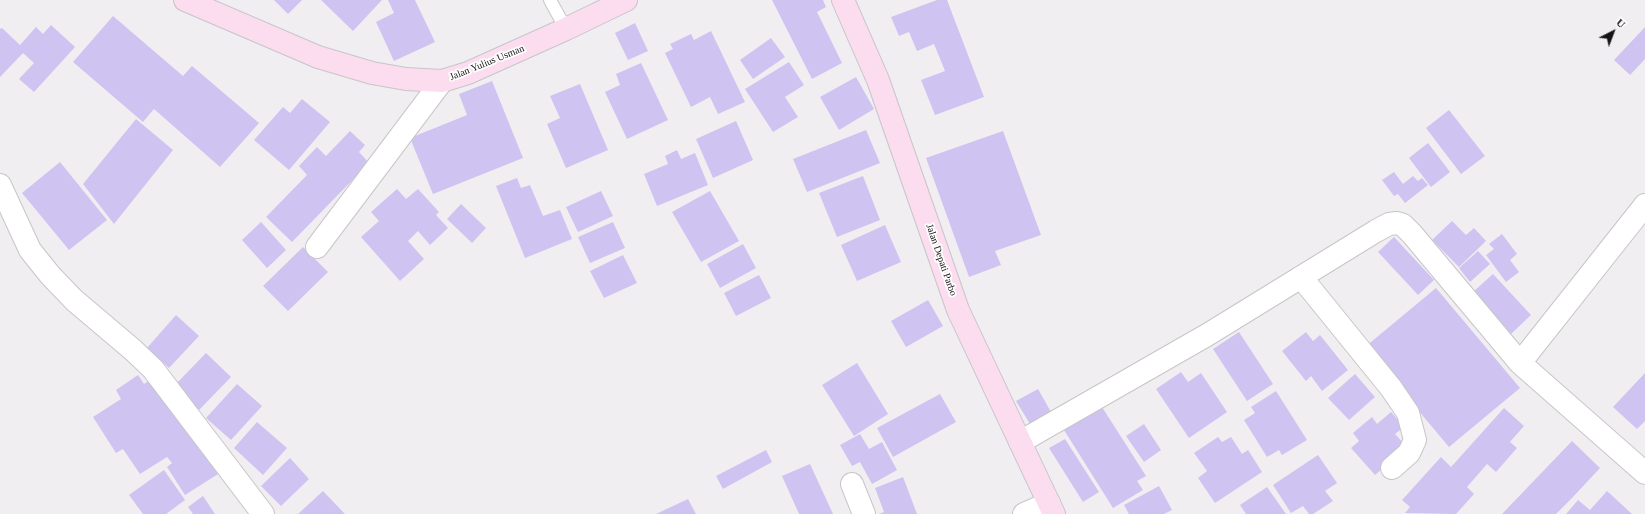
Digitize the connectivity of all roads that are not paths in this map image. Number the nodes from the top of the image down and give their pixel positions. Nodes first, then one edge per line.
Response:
1 (185, 0) edge
2 (550, 0) edge
3 (626, 0) edge
4 (843, 0) edge
5 (566, 30) junction
6 (442, 81) junction
7 (0, 185) edge
8 (1645, 205) edge
9 (317, 247) dead end
10 (1301, 277) junction
11 (1520, 363) junction
12 (1020, 442) junction
13 (1392, 468) dead end
14 (1645, 473) edge
15 (852, 484) dead end
16 (1052, 509) edge
17 (262, 514) edge
18 (864, 514) edge
19 (1024, 514) edge

1 - 6 street, Jalan Yulius Usman
2 - 5 lane
3 - 5 street, Jalan Yulius Usman
4 - 12 street, Jalan Depati Parbo
5 - 6 street, Jalan Yulius Usman
6 - 9 street
7 - 17 street
8 - 11 street
10 - 11 street
10 - 12 street
10 - 13 street
11 - 14 street
12 - 16 street, Jalan Depati Parbo
15 - 18 street
16 - 19 street

